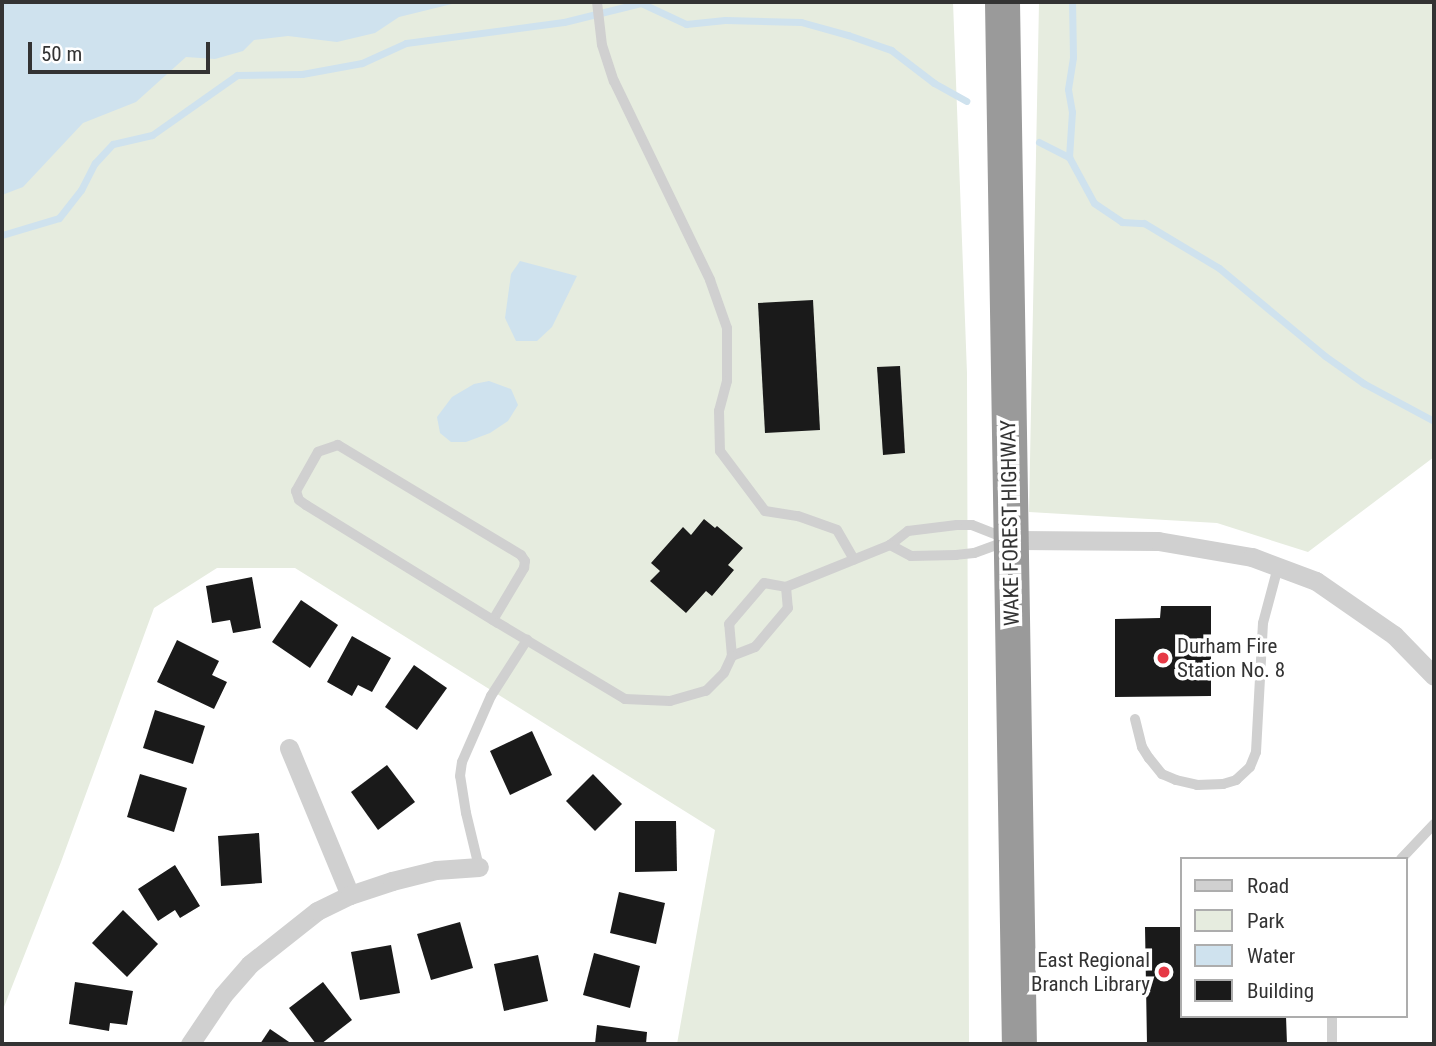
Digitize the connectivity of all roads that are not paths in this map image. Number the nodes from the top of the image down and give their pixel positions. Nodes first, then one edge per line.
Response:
1 (597, 2) edge
2 (1002, 2) edge
3 (1010, 540) junction
4 (890, 545) junction
5 (854, 560) junction
6 (1278, 567) junction
7 (786, 587) junction
8 (494, 620) junction
9 (527, 640) junction
10 (732, 656) junction
11 (1434, 676) edge
12 (1135, 719) dead end
13 (289, 748) dead end
14 (1434, 824) edge
15 (1403, 857) edge
16 (479, 867) joint
17 (350, 895) junction
18 (1332, 1018) edge
19 (190, 1044) edge
20 (1018, 1044) edge
21 (1332, 1044) edge

1 - 5 lane
2 - 3 highway, WAKE FOREST HIGHWAY
3 - 4 lane
3 - 4 lane
3 - 6 street
3 - 20 highway, WAKE FOREST HIGHWAY
4 - 5 lane
5 - 7 lane
6 - 11 street
6 - 12 lane
7 - 10 lane
7 - 10 lane
8 - 8 lane
8 - 9 lane
9 - 10 lane
9 - 16 lane
13 - 17 street
14 - 15 lane
16 - 17 street
17 - 19 street
18 - 21 lane

